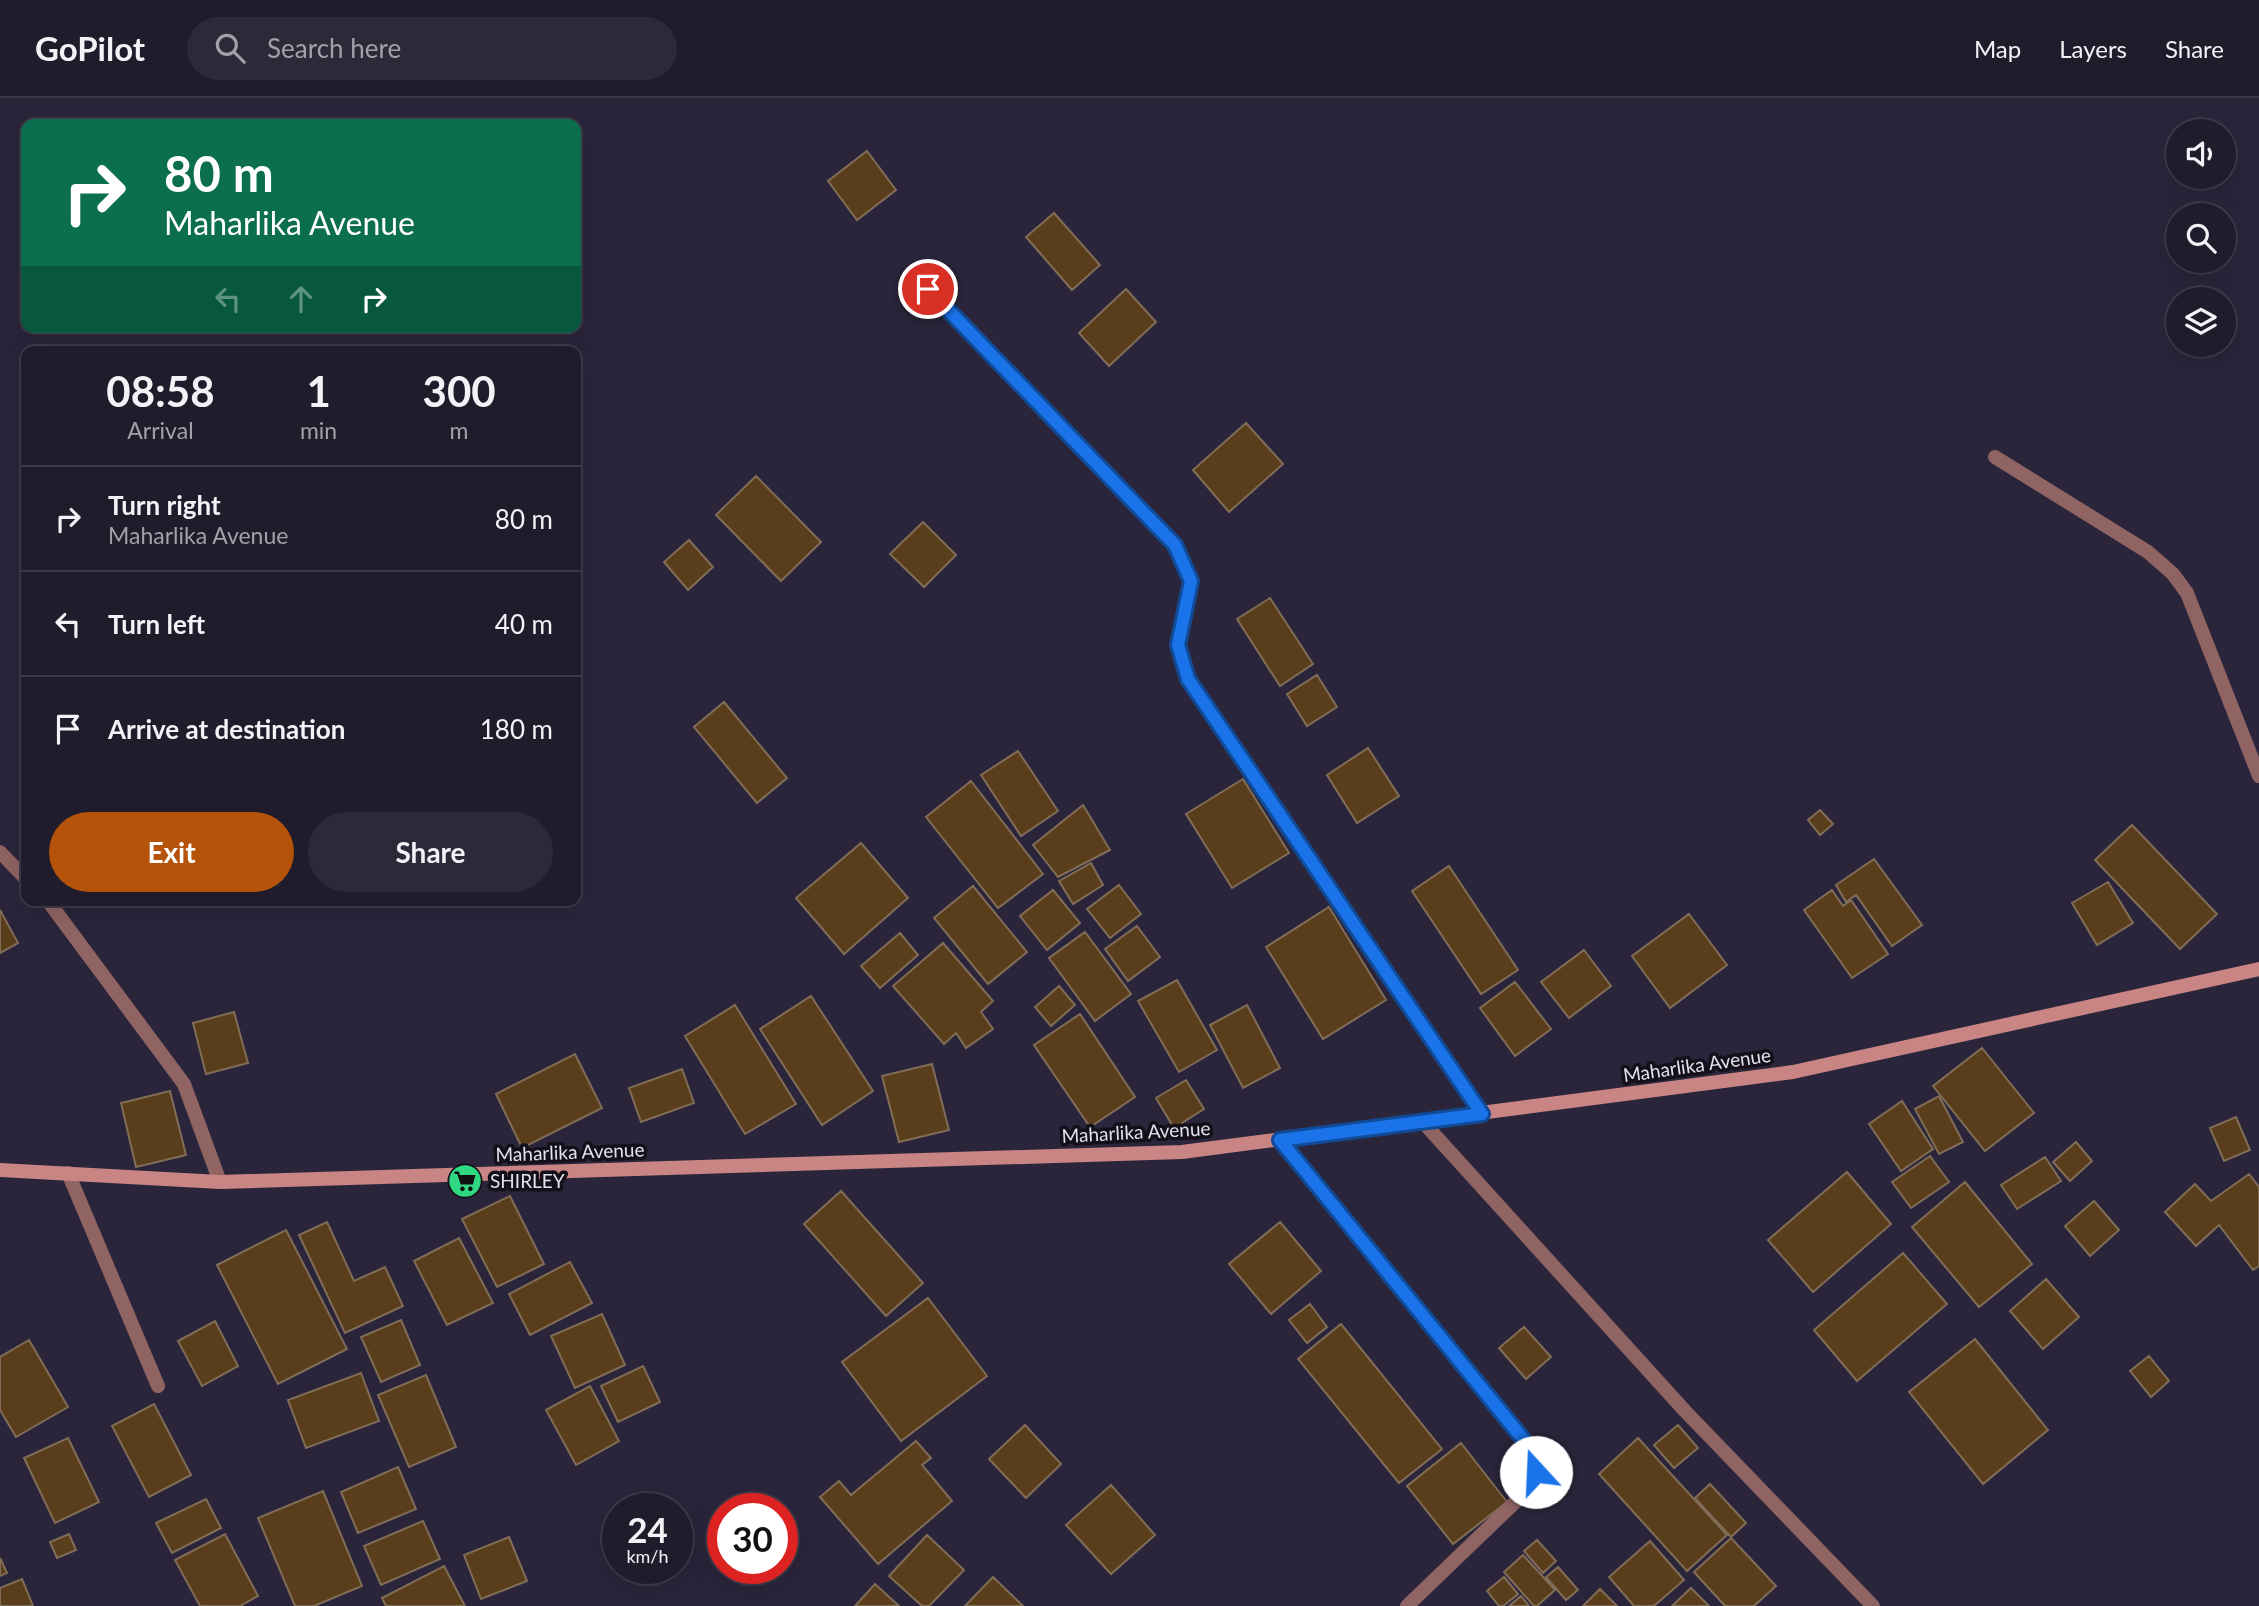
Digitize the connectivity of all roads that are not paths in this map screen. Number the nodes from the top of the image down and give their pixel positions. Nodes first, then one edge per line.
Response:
1 (928, 289) dead end
2 (1995, 457) dead end
3 (2259, 776) edge
4 (0, 852) edge
5 (21, 874) edge
6 (52, 906) edge
7 (2259, 969) edge
8 (1482, 1114) junction
9 (1422, 1121) junction
10 (1280, 1140) junction
11 (0, 1170) edge
12 (68, 1173) junction
13 (220, 1182) junction
14 (158, 1387) dead end
15 (1407, 1606) edge
16 (1873, 1606) edge

1 - 8 street
2 - 3 street
4 - 5 street
6 - 13 street
7 - 8 main road, Maharlika Avenue
8 - 9 main road, Maharlika Avenue
9 - 10 main road, Maharlika Avenue
9 - 16 street
10 - 13 main road, Maharlika Avenue
10 - 15 street
11 - 12 main road, Maharlika Avenue
12 - 13 main road, Maharlika Avenue
12 - 14 street

